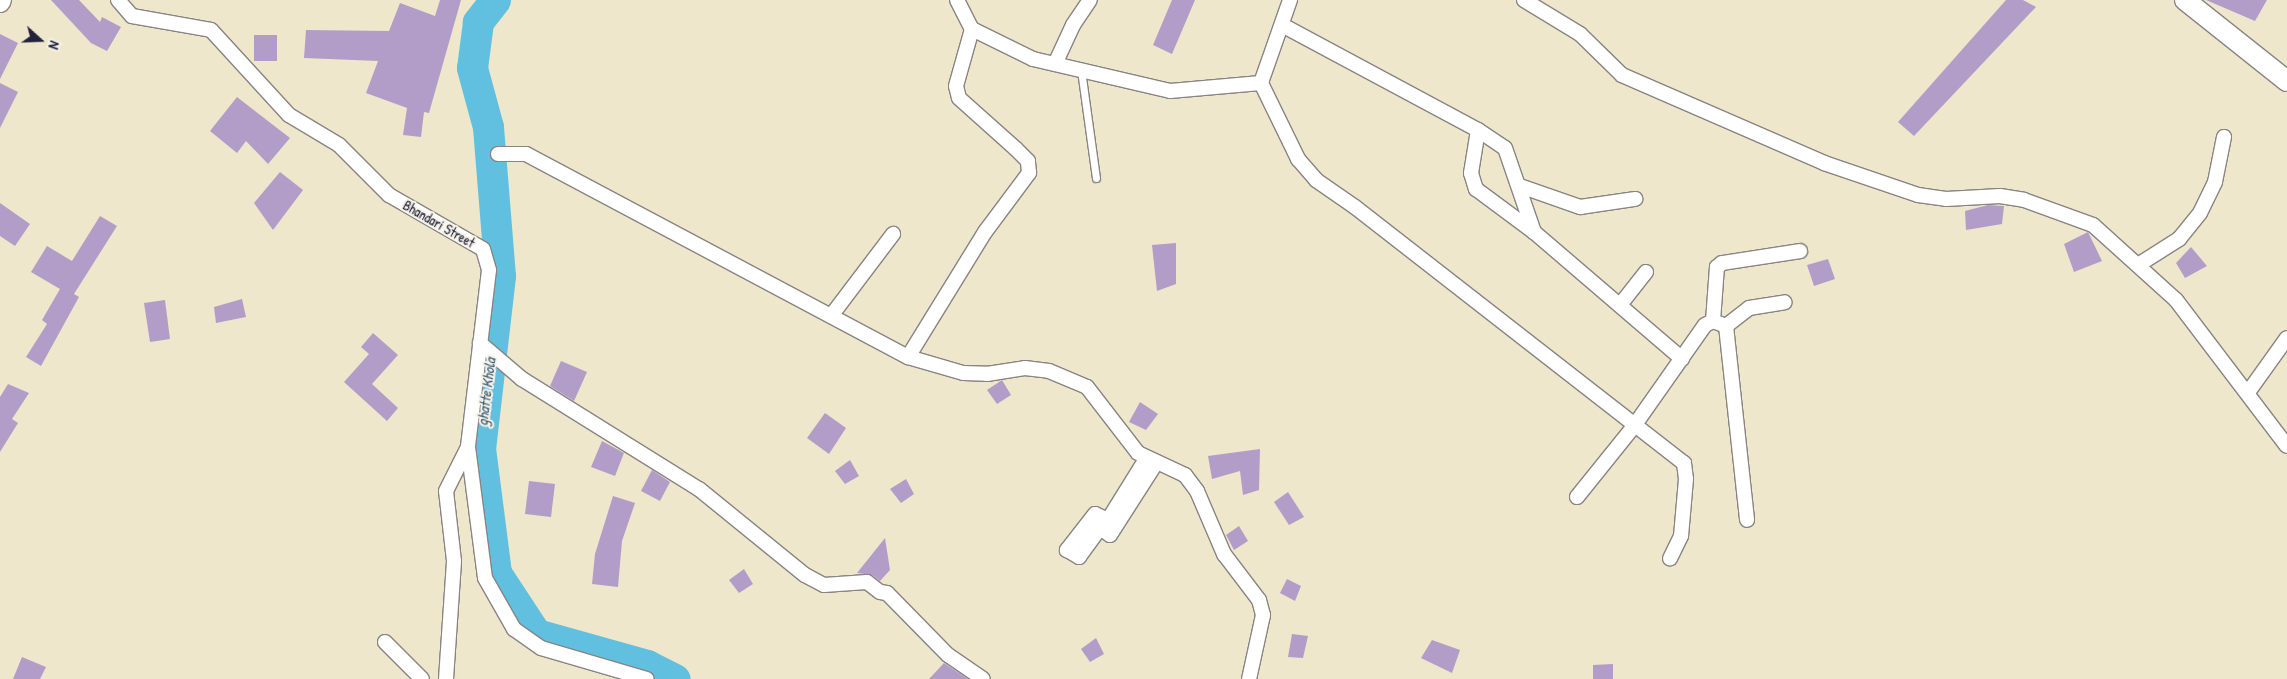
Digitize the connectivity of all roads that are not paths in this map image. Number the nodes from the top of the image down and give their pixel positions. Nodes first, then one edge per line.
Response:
1 (118, 0) edge
2 (957, 0) edge
3 (1090, 0) edge
4 (1290, 0) edge
5 (1524, 0) edge
6 (2185, 0) edge
7 (1282, 25) junction
8 (972, 29) junction
9 (1055, 64) junction
10 (1081, 70) junction
11 (2287, 81) edge
12 (1260, 83) junction
13 (1478, 130) junction
14 (2224, 136) dead end
15 (498, 154) dead end
16 (1096, 178) dead end
17 (1520, 186) junction
18 (1635, 199) dead end
19 (1534, 232) junction
20 (893, 234) dead end
21 (1800, 251) dead end
22 (2138, 265) junction
23 (1646, 272) dead end
24 (1785, 302) dead end
25 (1620, 305) junction
26 (831, 316) junction
27 (1719, 324) junction
28 (2287, 338) edge
29 (480, 343) junction
30 (908, 357) junction
31 (1682, 359) junction
32 (2249, 391) junction
33 (1634, 426) junction
34 (2287, 446) edge
35 (468, 448) junction
36 (1151, 461) junction
37 (1577, 497) dead end
38 (1747, 520) dead end
39 (1670, 559) dead end
40 (385, 642) dead end
41 (422, 679) edge
42 (446, 679) edge
43 (647, 679) edge
44 (983, 679) edge
45 (1249, 679) edge

1 - 29 street, Bhandari Street
2 - 8 street
3 - 9 street
4 - 7 street
5 - 22 street
6 - 11 street
7 - 12 street
7 - 13 street
8 - 9 street
8 - 30 street
9 - 10 street
10 - 12 street
10 - 16 lane
12 - 33 street
13 - 17 street
13 - 19 street
14 - 22 street
15 - 26 street
17 - 18 street
17 - 19 street
19 - 25 street
20 - 26 street
21 - 27 street
22 - 32 street
23 - 25 street
24 - 27 street
25 - 31 street
26 - 30 street
27 - 31 street
27 - 38 street
28 - 32 street
29 - 35 street, Bhandari Street
29 - 44 street
30 - 36 street
31 - 33 street
32 - 34 street
33 - 37 street
33 - 39 street
35 - 42 street
35 - 43 street, Bhandari Street
36 - 36 street
36 - 45 street
40 - 41 street

